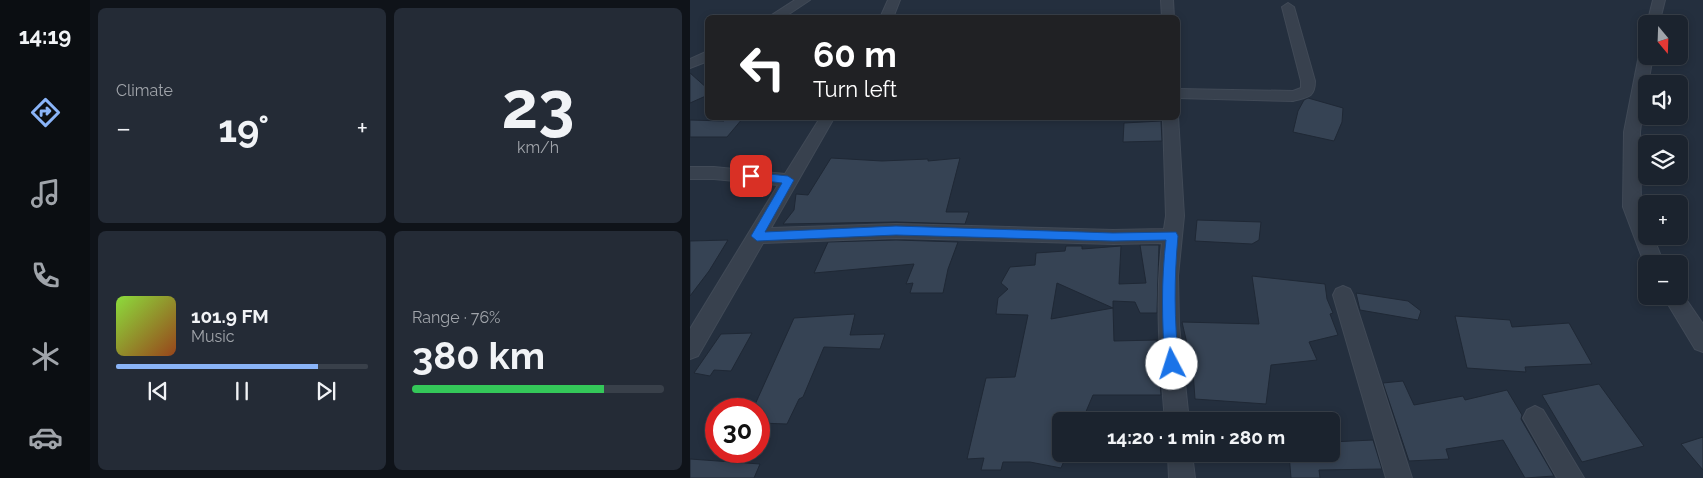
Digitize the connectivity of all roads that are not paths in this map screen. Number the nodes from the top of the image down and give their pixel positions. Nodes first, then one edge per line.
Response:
1 (804, 0) edge
2 (894, 0) edge
3 (1167, 0) edge
4 (1659, 0) edge
5 (1288, 7) dead end
6 (779, 15) edge
7 (887, 15) edge
8 (1168, 15) edge
9 (1655, 15) edge
10 (705, 56) edge
11 (690, 64) edge
12 (1644, 65) edge
13 (1180, 94) edge
14 (826, 120) edge
15 (1171, 120) edge
16 (690, 173) edge
17 (788, 180) junction
18 (757, 236) junction
19 (1172, 236) junction
20 (1651, 255) edge
21 (1343, 295) dead end
22 (1681, 305) edge
23 (1695, 319) edge
24 (1703, 342) edge
25 (690, 349) edge
26 (1176, 412) edge
27 (1535, 418) dead end
28 (1181, 462) edge
29 (1182, 478) edge
30 (1399, 478) edge
31 (1571, 478) edge

1 - 6 street
2 - 7 street
3 - 8 street
4 - 9 street
5 - 13 street
10 - 11 street
12 - 20 street
14 - 17 street
15 - 19 street
16 - 17 street
17 - 18 street
18 - 19 street
18 - 25 street
19 - 26 street
21 - 30 street
22 - 23 street
23 - 24 street
27 - 31 street
28 - 29 street

